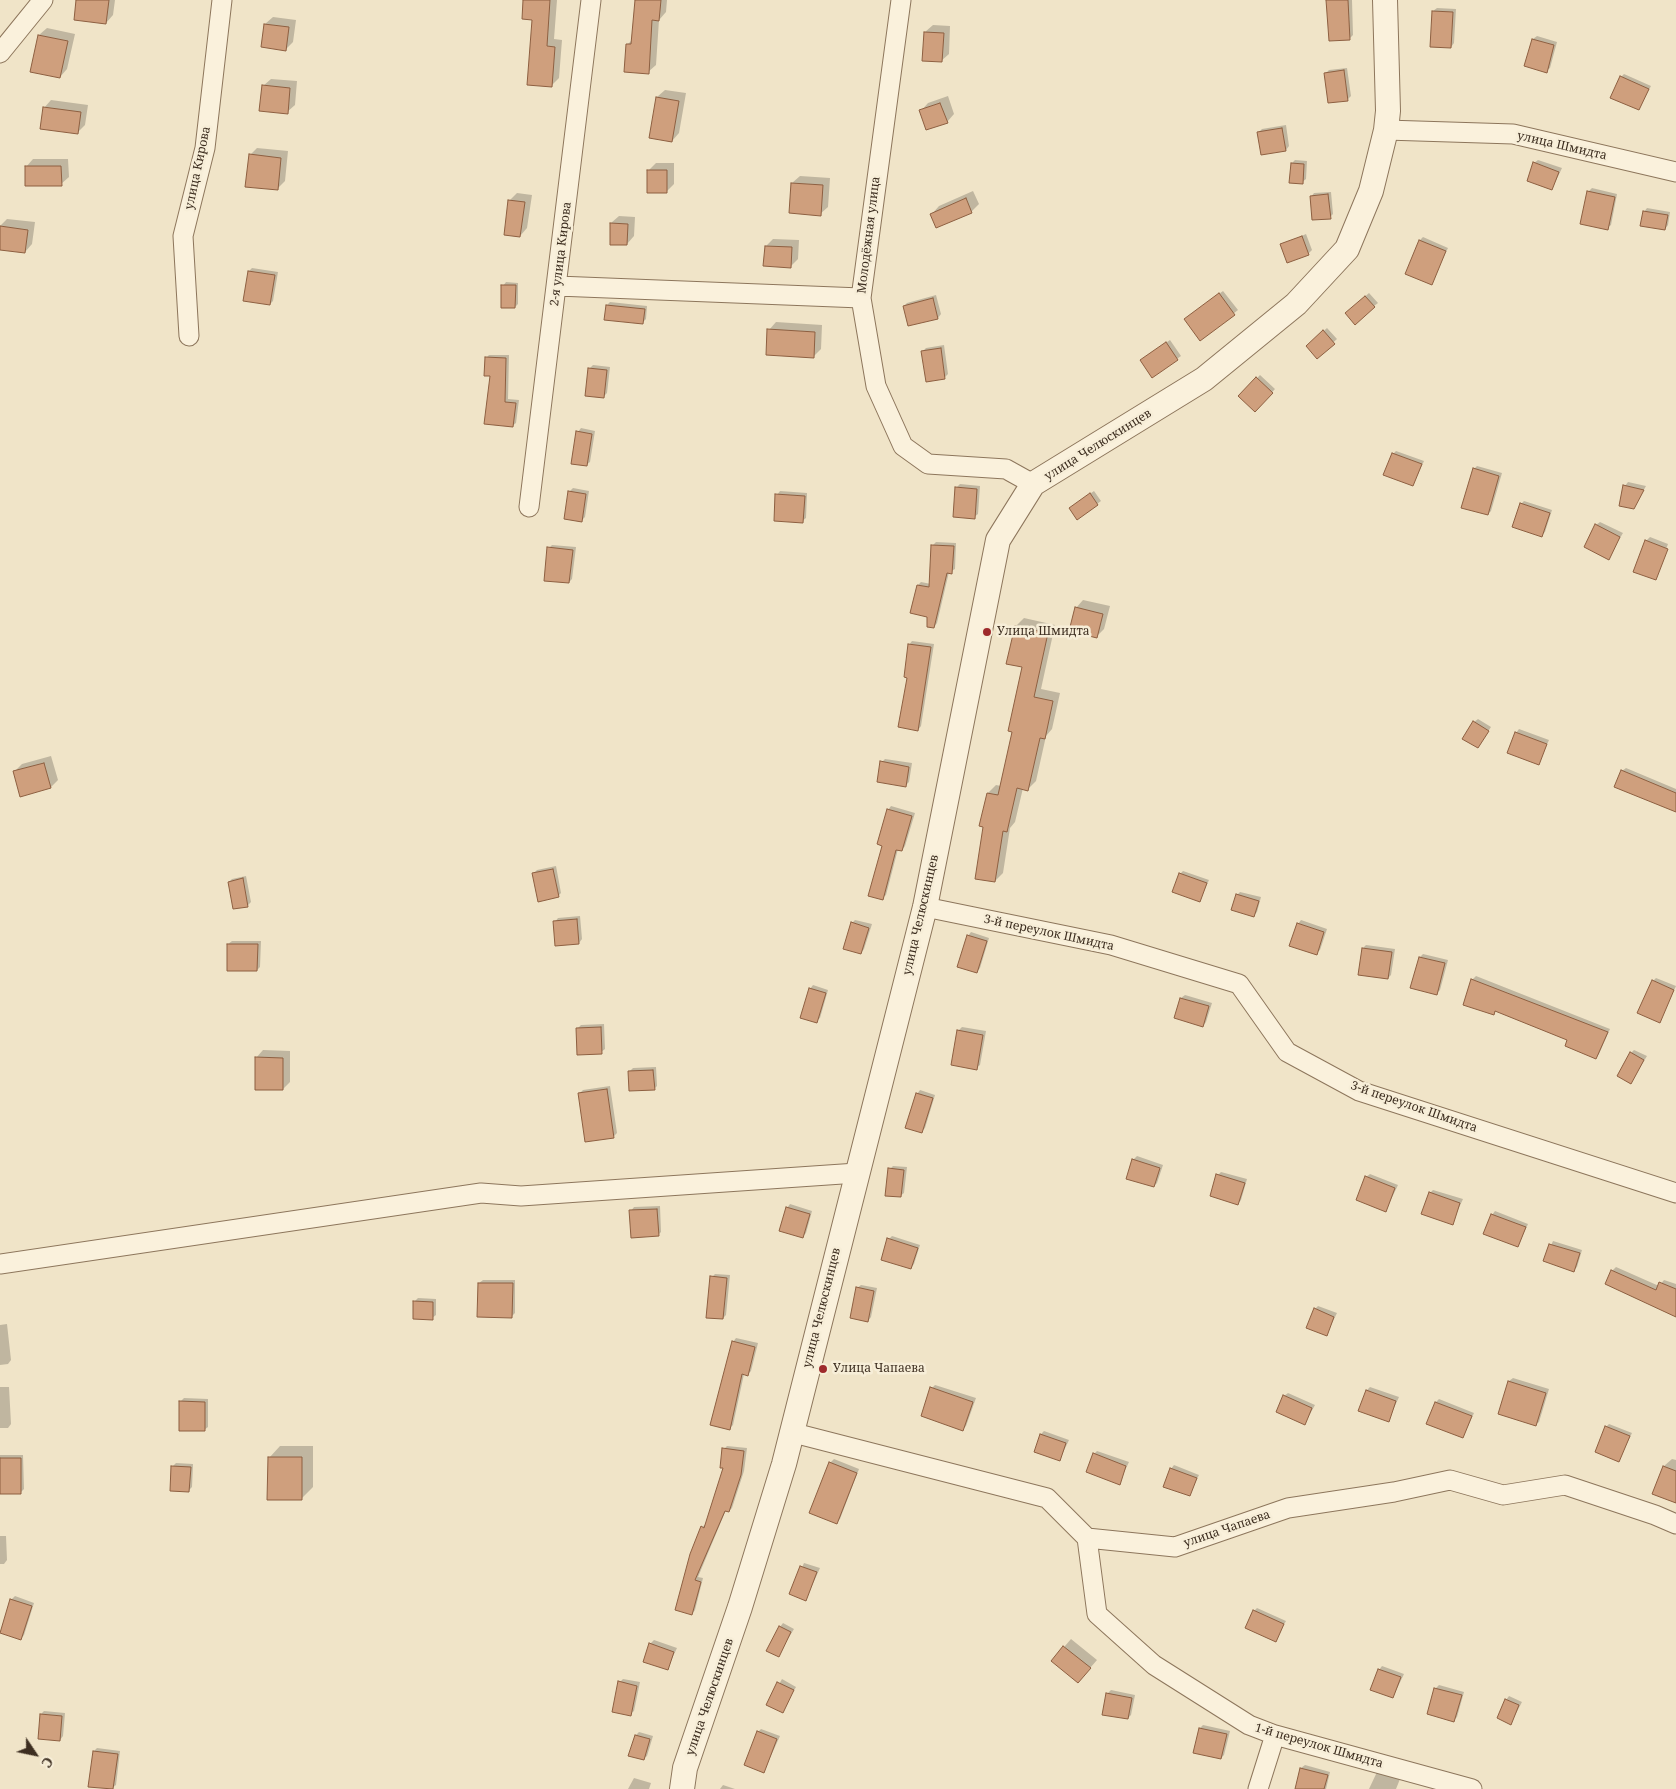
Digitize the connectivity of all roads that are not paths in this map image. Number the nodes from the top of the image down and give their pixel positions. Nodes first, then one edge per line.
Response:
1 (43, 0) edge
2 (222, 0) edge
3 (591, 0) edge
4 (901, 0) edge
5 (1385, 0) edge
6 (0, 54) edge
7 (1386, 130) junction
8 (1676, 172) edge
9 (557, 286) junction
10 (861, 298) junction
11 (189, 336) dead end
12 (1033, 484) junction
13 (529, 507) dead end
14 (925, 907) junction
15 (857, 1173) junction
16 (1676, 1193) edge
17 (0, 1264) edge
18 (790, 1432) junction
19 (1676, 1524) edge
20 (1086, 1538) junction
21 (1275, 1735) junction
22 (682, 1789) edge
23 (1258, 1789) edge
24 (1472, 1789) edge

1 - 6 street
2 - 11 street, улица Кирова
3 - 9 street, 2-я улица Кирова
4 - 10 street, Молодёжная улица
5 - 7 street, улица Челюскинцев
7 - 8 street, улица Шмидта
7 - 12 street, улица Челюскинцев
9 - 10 street
9 - 13 street, 2-я улица Кирова
10 - 12 street, Молодёжная улица
12 - 14 street, улица Челюскинцев
14 - 15 street, улица Челюскинцев
14 - 16 street, 3-й переулок Шмидта
15 - 17 street
15 - 18 street, улица Челюскинцев
18 - 20 street
18 - 22 street, улица Челюскинцев
19 - 20 street, улица Чапаева
20 - 21 street, 1-й переулок Шмидта
21 - 23 street
21 - 24 street, 1-й переулок Шмидта

